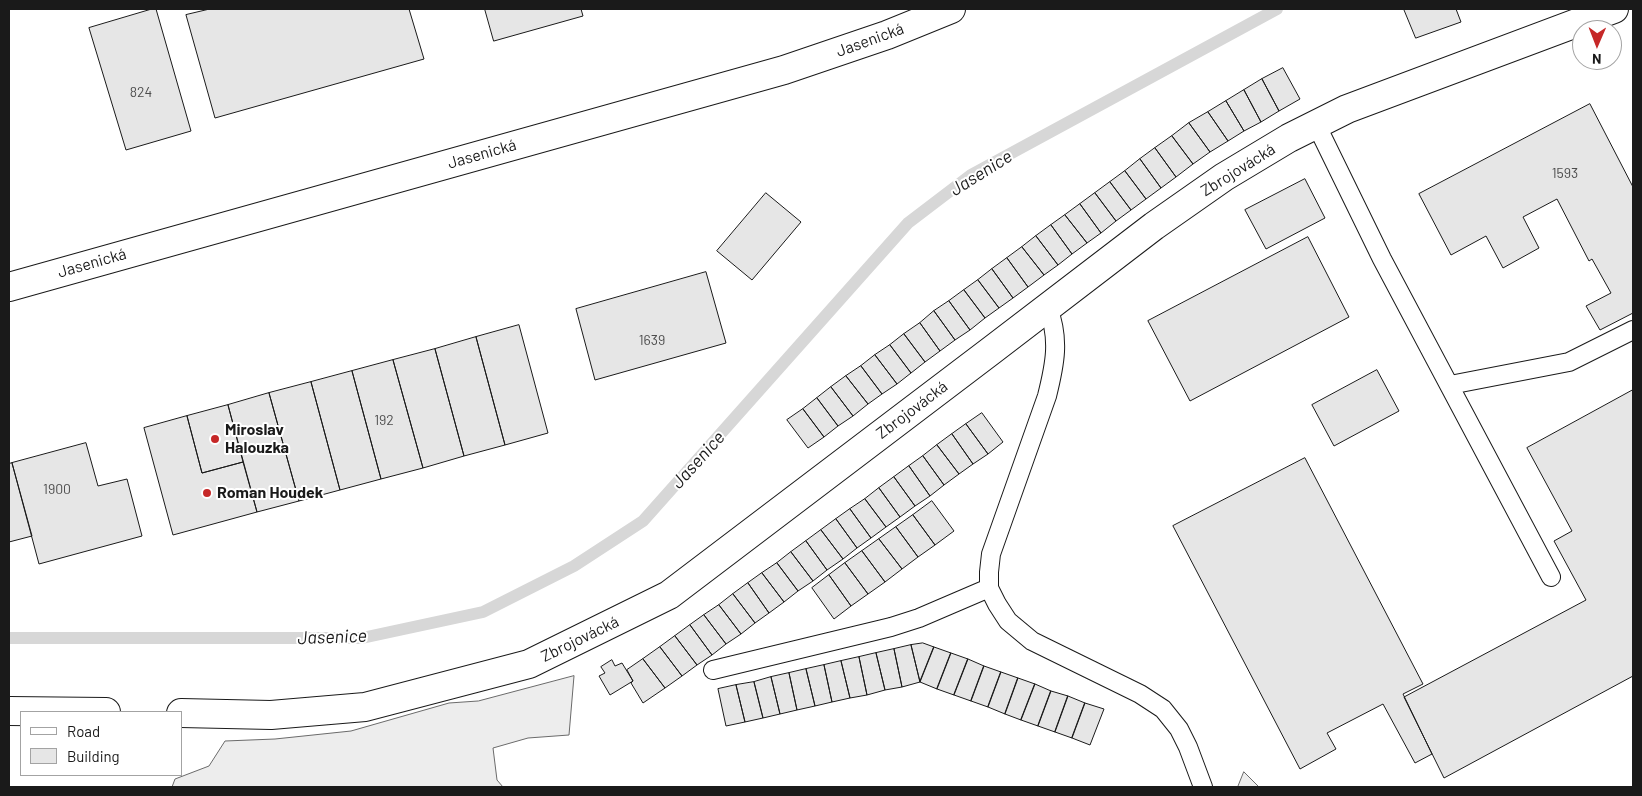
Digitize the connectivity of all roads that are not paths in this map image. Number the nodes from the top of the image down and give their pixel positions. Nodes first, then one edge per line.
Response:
1 (951, 9) edge
2 (1614, 9) edge
3 (1316, 124) junction
4 (9, 287) edge
5 (1048, 308) junction
6 (1633, 330) edge
7 (1450, 386) junction
8 (1551, 577) dead end
9 (989, 588) junction
10 (713, 670) dead end
11 (182, 713) edge
12 (1203, 787) edge

1 - 4 street, Jasenická
2 - 3 street, Zbrojovácká
3 - 5 street, Zbrojovácká
3 - 7 lane
5 - 9 lane
5 - 11 street, Zbrojovácká
6 - 7 lane
7 - 8 lane
9 - 10 lane
9 - 12 lane

